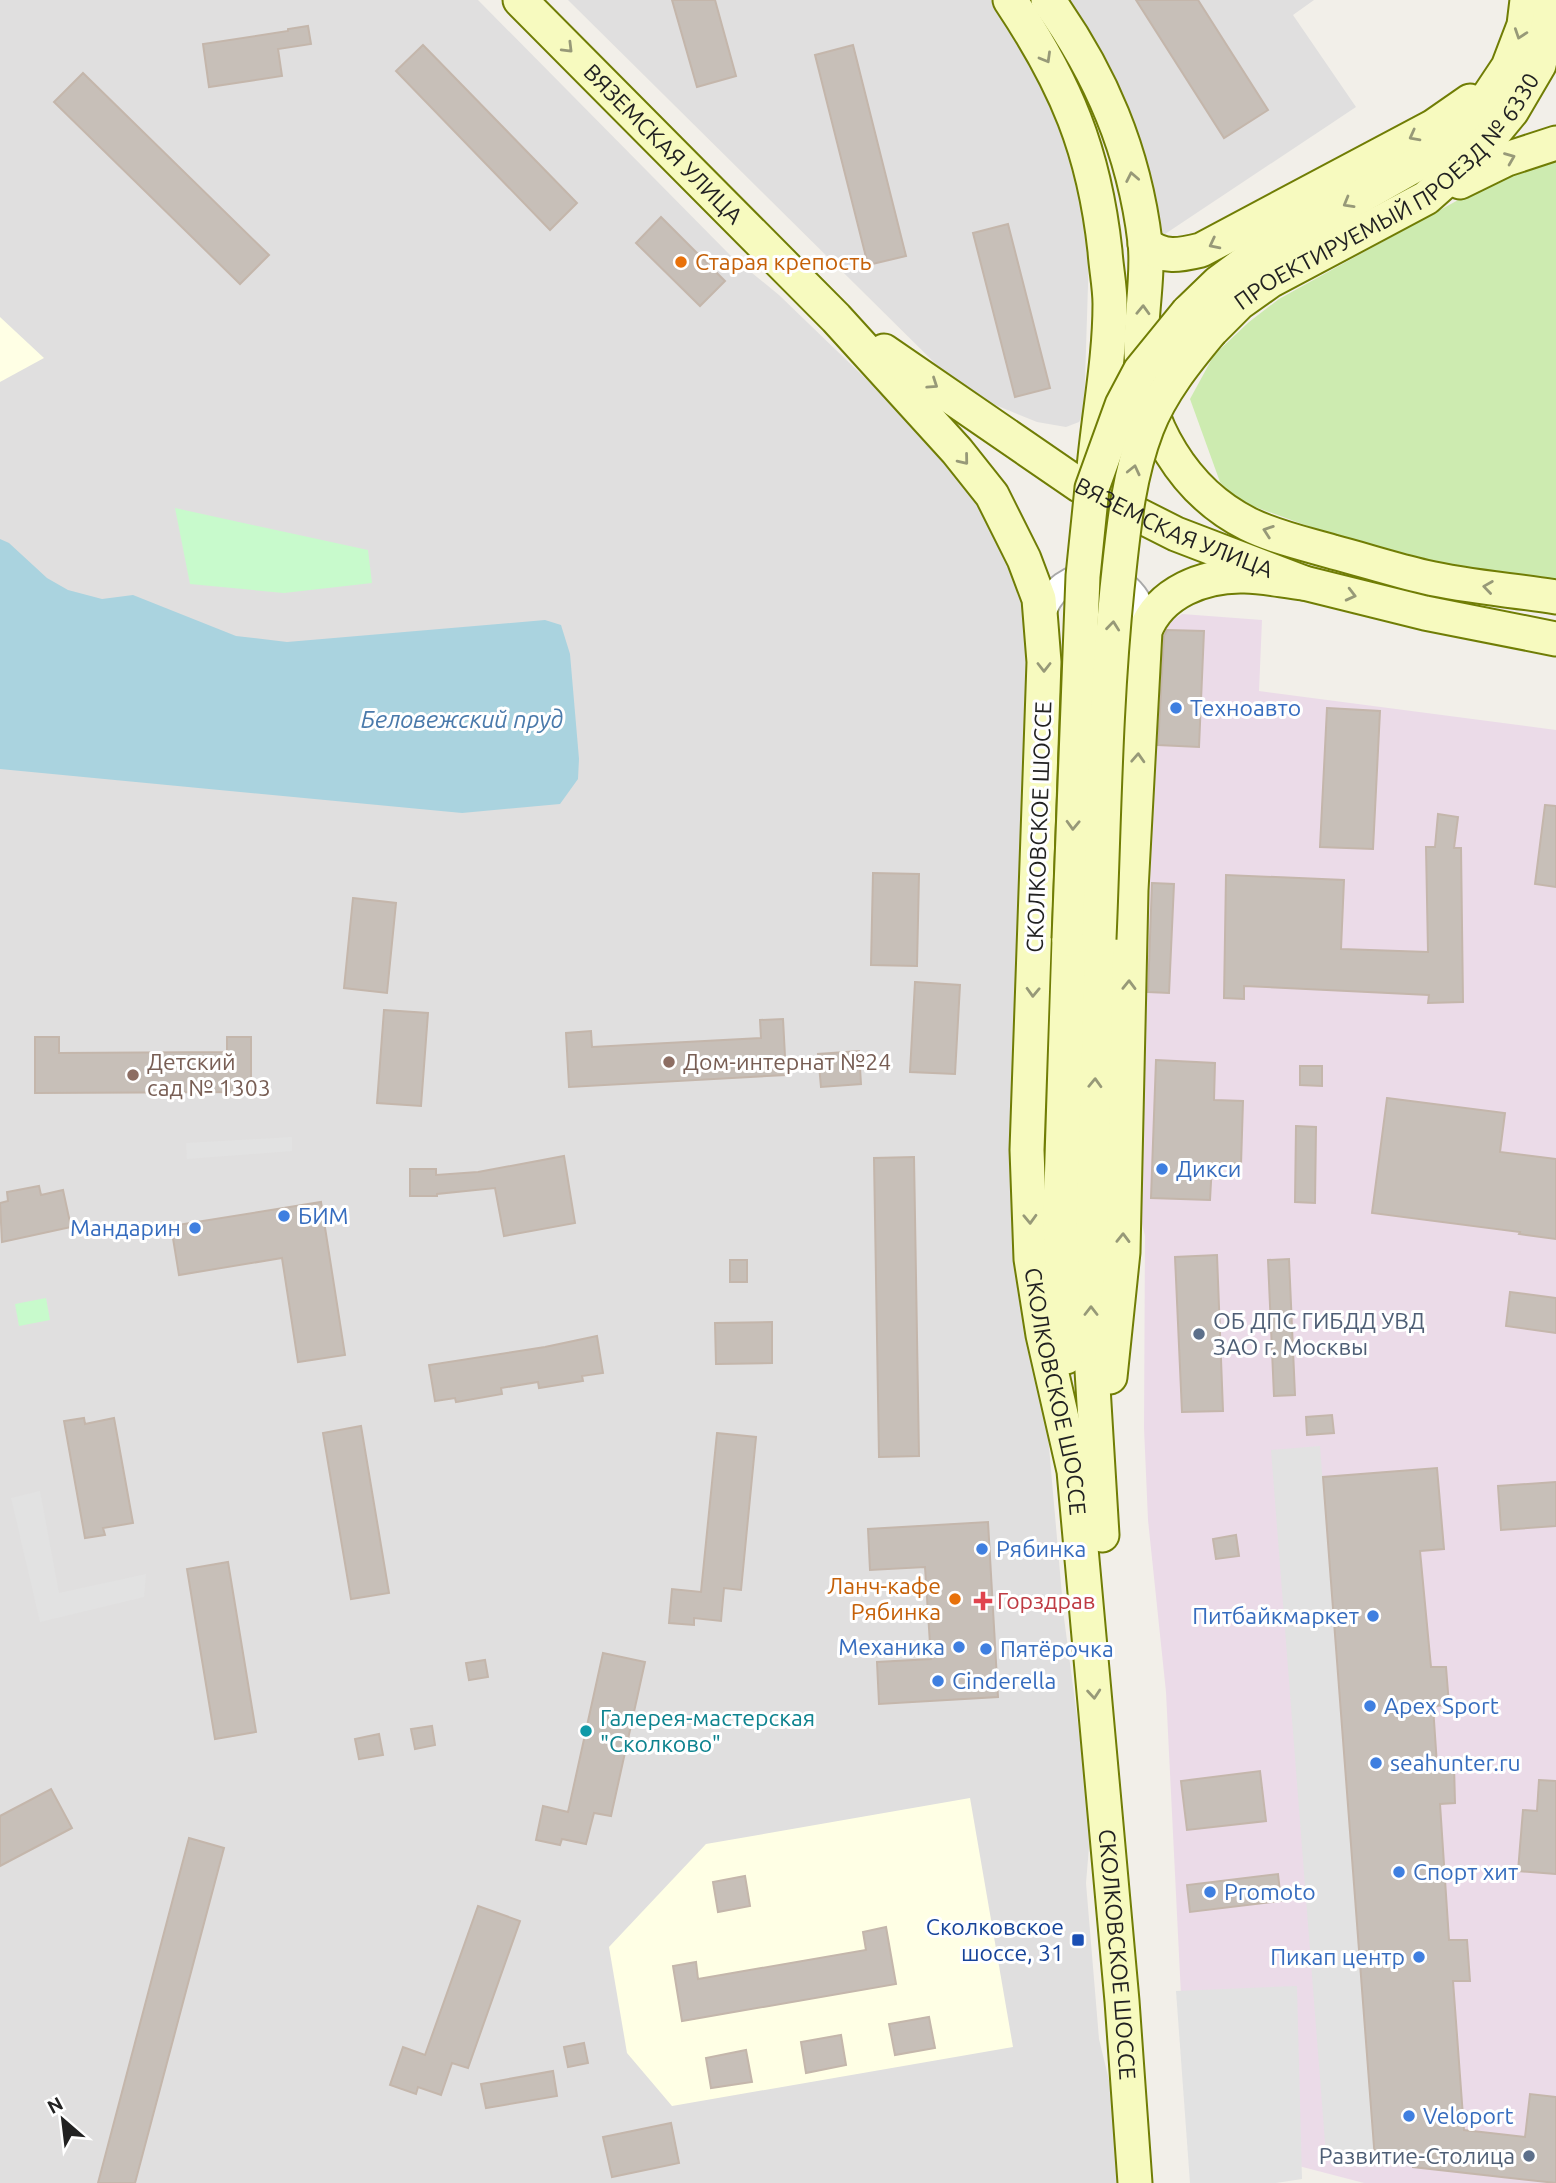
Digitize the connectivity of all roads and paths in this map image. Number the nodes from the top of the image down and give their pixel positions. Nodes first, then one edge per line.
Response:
1 (520, 0) edge
2 (1010, 0) edge
3 (1048, 0) edge
4 (1527, 0) edge
5 (1554, 0) edge
6 (1508, 67) junction
7 (1556, 143) edge
8 (1426, 198) junction
9 (1145, 244) junction
10 (836, 318) junction
11 (1199, 322) junction
12 (1092, 488) junction
13 (1304, 583) junction
14 (1556, 597) edge
15 (1040, 610) junction
16 (1146, 631) junction
17 (1556, 639) edge
18 (1084, 939) junction
19 (1074, 1471) junction
20 (1102, 1526) junction
21 (1135, 2183) edge
22 (1156, 2183) edge

1 -> 10 main road, ВЯЗЕМСКАЯ УЛИЦА
2 -> 12 main road, bridge
9 -> 3 main road
4 -> 6 main road, ПРОЕКТИРУЕМЫЙ ПРОЕЗД № 6330
5 - 8 main road, ПРОЕКТИРУЕМЫЙ ПРОЕЗД № 6330
6 -> 9 main road
6 -> 11 main road, ПРОЕКТИРУЕМЫЙ ПРОЕЗД № 6330
8 -> 7 main road
8 - 11 main road, ПРОЕКТИРУЕМЫЙ ПРОЕЗД № 6330
14 -> 9 main road
10 -> 13 main road, ВЯЗЕМСКАЯ УЛИЦА
10 -> 15 main road, ВЯЗЕМСКАЯ УЛИЦА
11 - 12 main road, bridge
18 -> 11 main road, bridge
12 -> 18 main road, bridge
13 - 16 main road
13 -> 17 main road, ВЯЗЕМСКАЯ УЛИЦА
15 - 16 street
15 -> 19 main road, СКОЛКОВСКОЕ ШОССЕ
20 -> 16 main road
18 - 19 main road
20 -> 18 main road
19 -> 21 main road, СКОЛКОВСКОЕ ШОССЕ
20 - 22 main road, СКОЛКОВСКОЕ ШОССЕ

